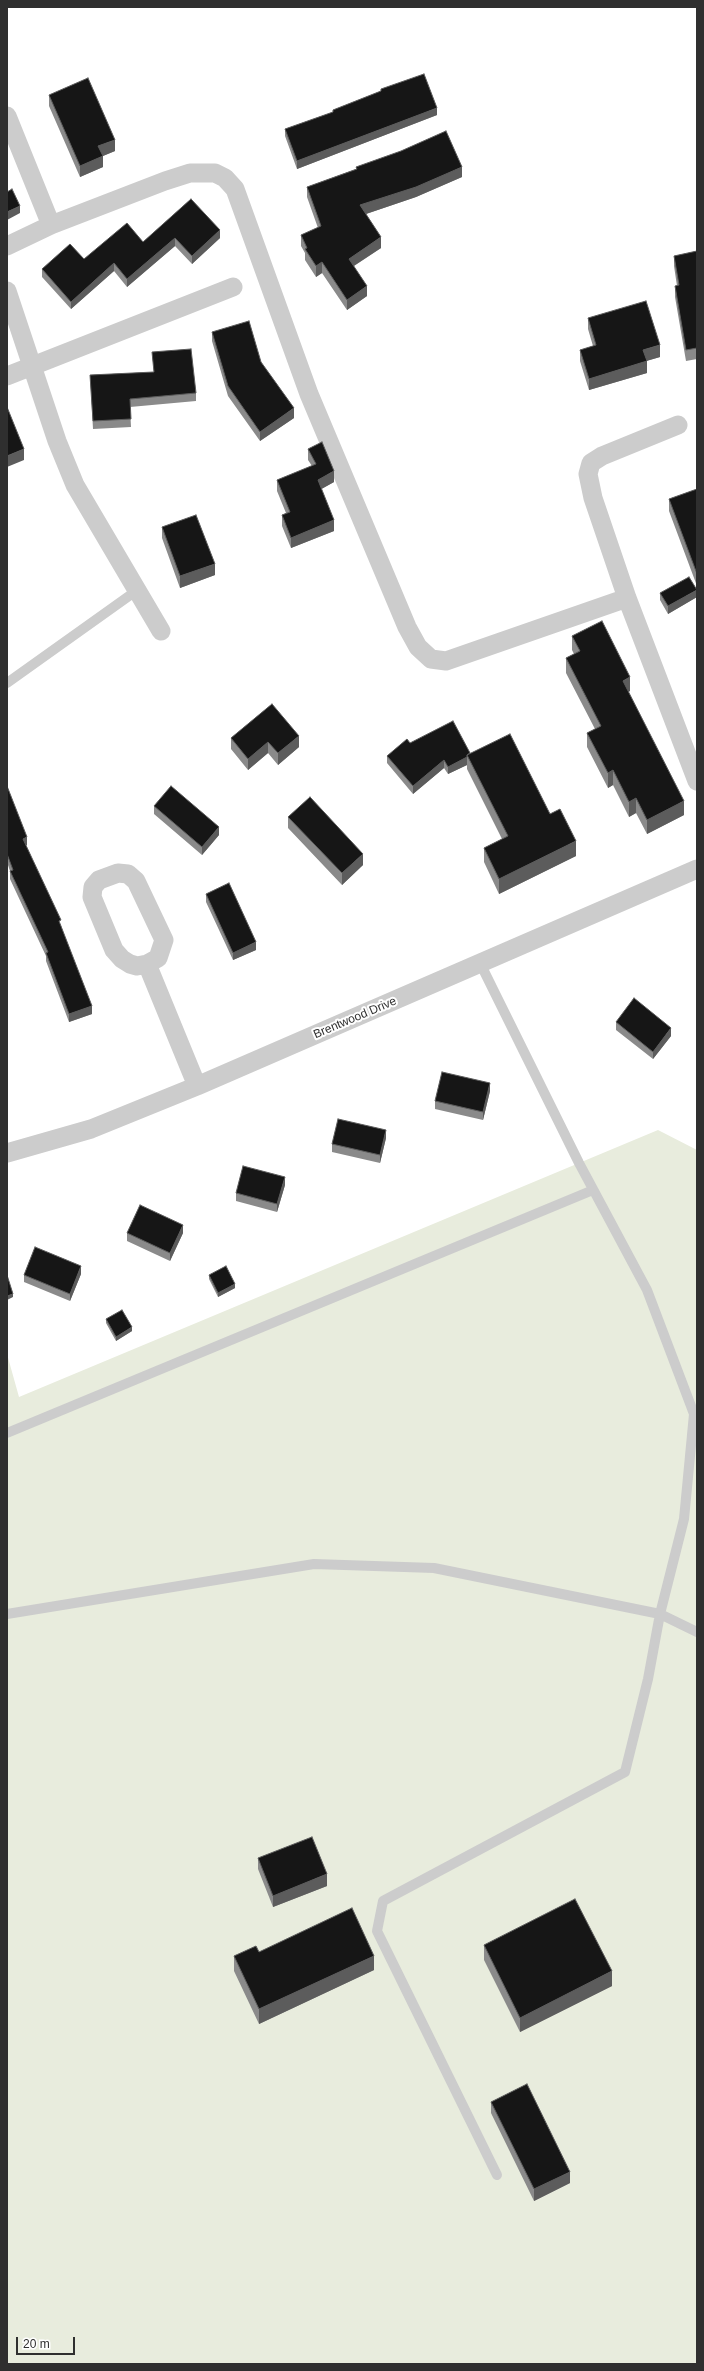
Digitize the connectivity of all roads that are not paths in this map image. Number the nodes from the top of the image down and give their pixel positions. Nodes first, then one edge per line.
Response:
1 (7, 116) edge
2 (51, 225) junction
3 (7, 246) edge
4 (233, 287) dead end
5 (7, 291) edge
6 (32, 365) junction
7 (7, 376) edge
8 (678, 426) dead end
9 (136, 591) junction
10 (627, 598) junction
11 (160, 631) dead end
12 (7, 683) edge
13 (697, 781) edge
14 (697, 869) edge
15 (147, 964) junction
16 (481, 965) junction
17 (197, 1086) junction
18 (7, 1153) edge
19 (593, 1190) junction
20 (7, 1433) edge
21 (7, 1614) edge
22 (660, 1614) junction
23 (697, 1632) edge
24 (497, 2175) dead end

1 - 2 street
2 - 3 street
2 - 10 street
4 - 6 street
5 - 6 street
6 - 7 street
6 - 9 street
8 - 10 street
9 - 11 street
9 - 12 lane
10 - 13 street
14 - 16 street, Brentwood Drive
15 - 15 street
15 - 17 street
16 - 17 street, Brentwood Drive
16 - 19 lane
17 - 18 street, Brentwood Drive
19 - 20 lane
19 - 22 lane
21 - 22 lane
22 - 23 lane
22 - 24 lane

